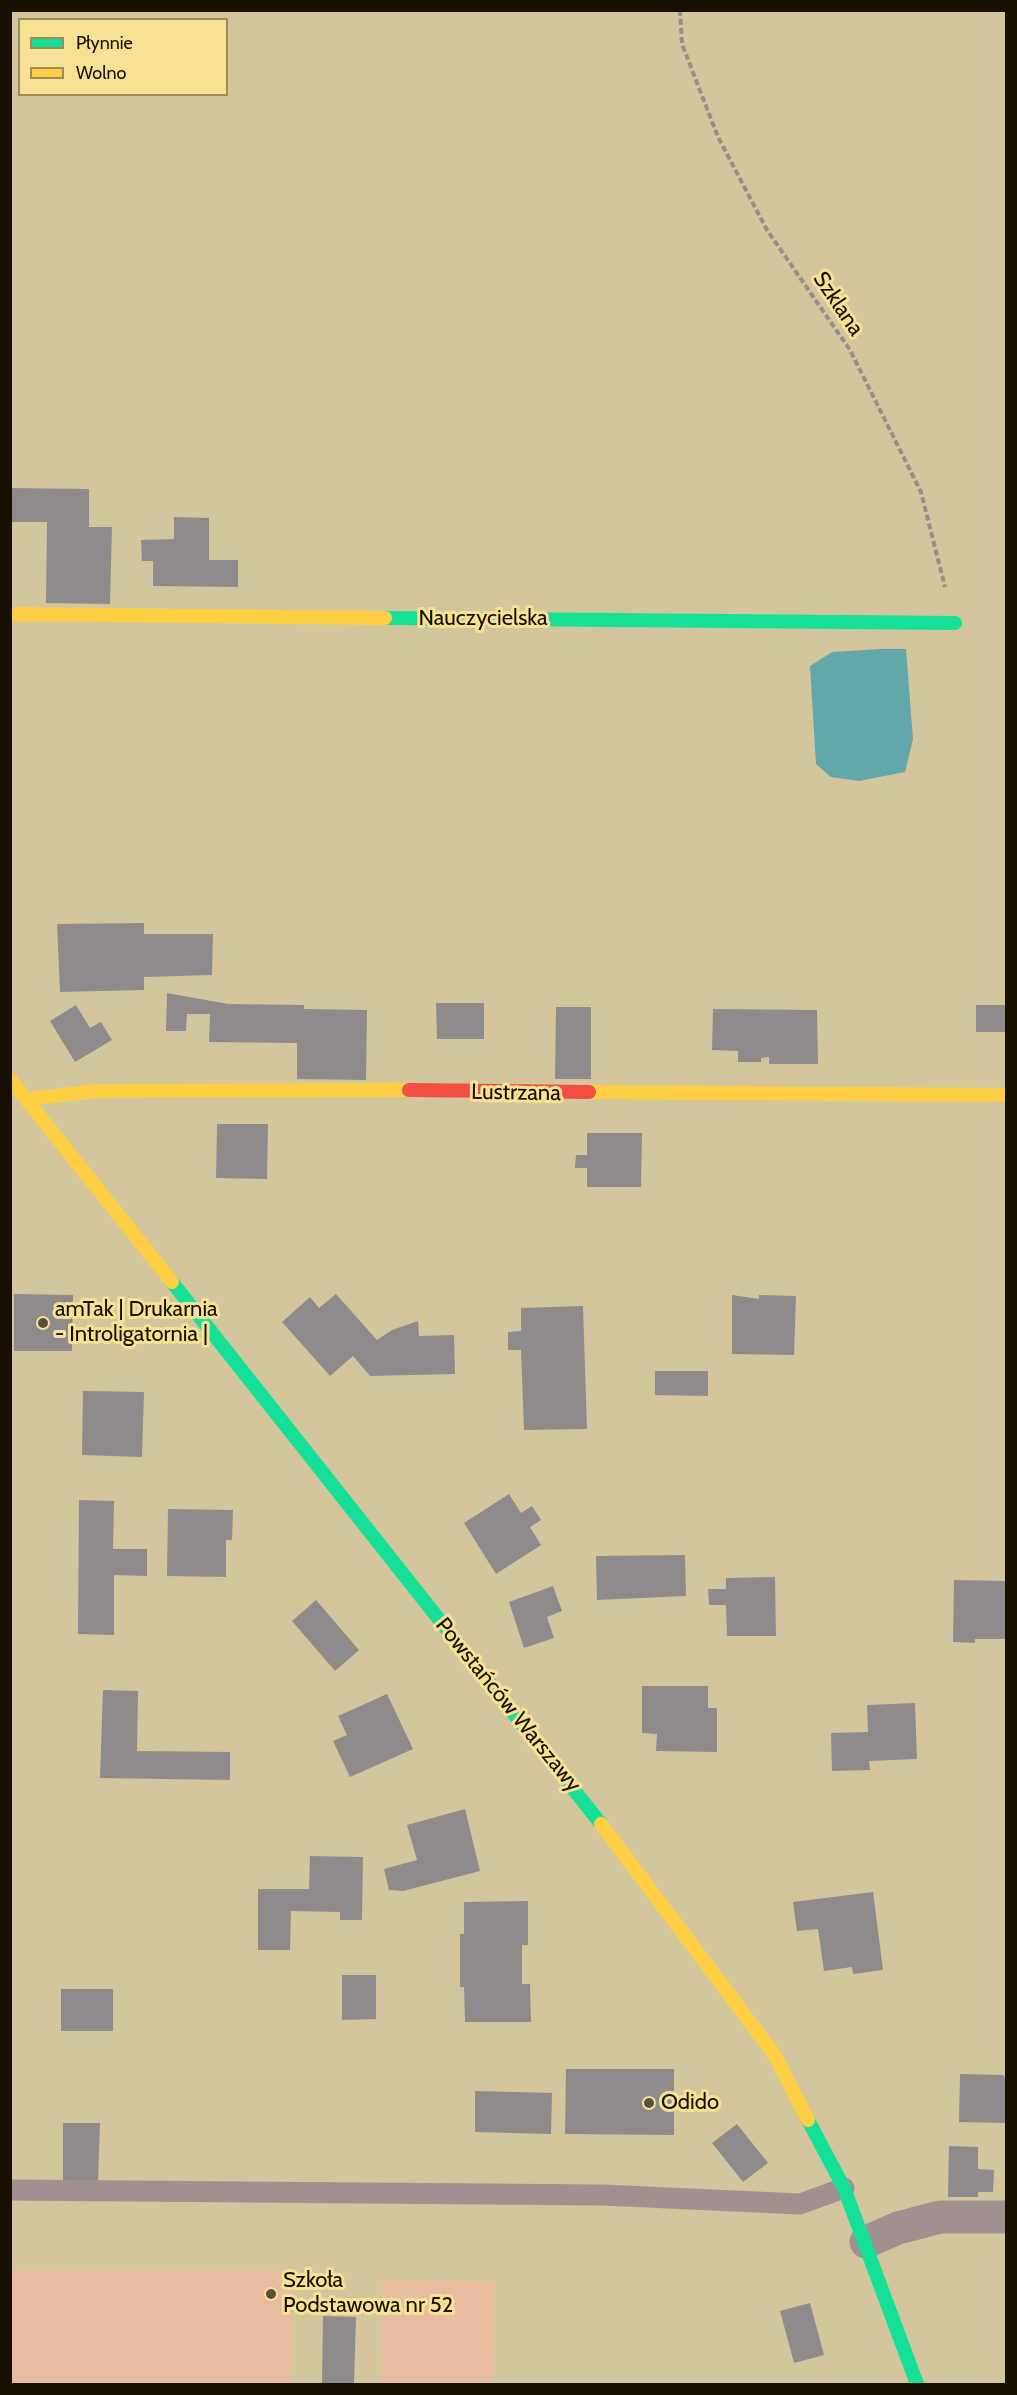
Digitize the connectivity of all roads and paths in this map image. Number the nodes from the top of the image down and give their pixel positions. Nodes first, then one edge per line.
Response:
1 (681, 10) edge
2 (10, 614) edge
3 (955, 623) joint
4 (10, 1079) edge
5 (1006, 1095) edge
6 (26, 1099) junction
7 (844, 2188) junction
8 (10, 2190) edge
9 (1006, 2217) edge
10 (866, 2241) junction
11 (917, 2385) edge

1 - 3 path, Szklana
2 - 3 street, Nauczycielska
4 - 6 street, Powstańców Warszawy
5 - 6 street, Lustrzana
6 - 7 street, Powstańców Warszawy
7 - 8 lane
7 - 10 street, Powstańców Warszawy
9 - 10 street
10 - 11 street, Powstańców Warszawy

